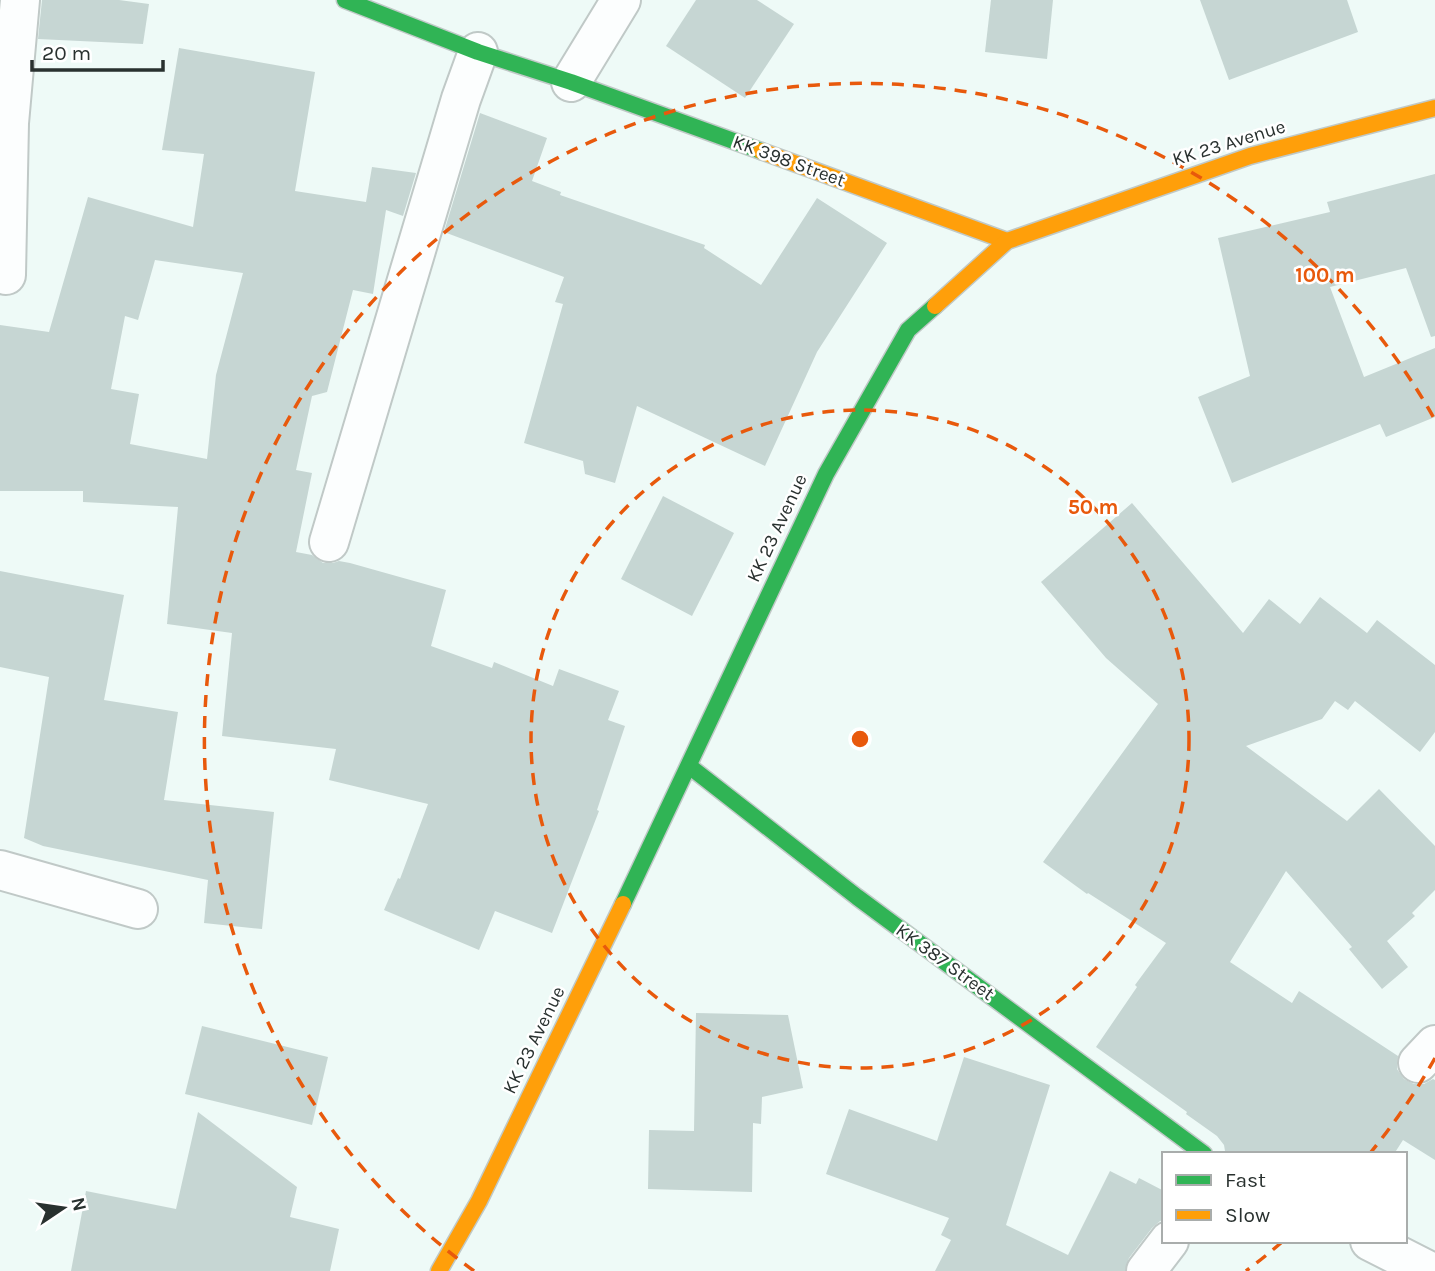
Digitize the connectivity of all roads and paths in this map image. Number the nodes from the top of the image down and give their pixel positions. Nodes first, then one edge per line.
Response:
1 (20, 0) edge
2 (345, 0) edge
3 (621, 0) edge
4 (478, 52) junction
5 (572, 82) junction
6 (1435, 108) edge
7 (1007, 241) junction
8 (6, 275) dead end
9 (329, 542) dead end
10 (689, 766) junction
11 (0, 870) edge
12 (138, 909) dead end
13 (1201, 1152) edge
14 (1167, 1243) edge
15 (1374, 1243) edge
16 (439, 1271) edge
17 (1146, 1271) edge
18 (1429, 1271) edge

1 - 8 street
2 - 4 main road, KK 398 Street
3 - 5 street
4 - 5 main road, KK 398 Street
4 - 9 street
5 - 7 main road, KK 398 Street
6 - 7 main road, KK 23 Avenue
7 - 10 main road, KK 23 Avenue
10 - 13 main road, KK 387 Street
10 - 16 main road, KK 23 Avenue
11 - 12 street
14 - 17 street
15 - 18 street

